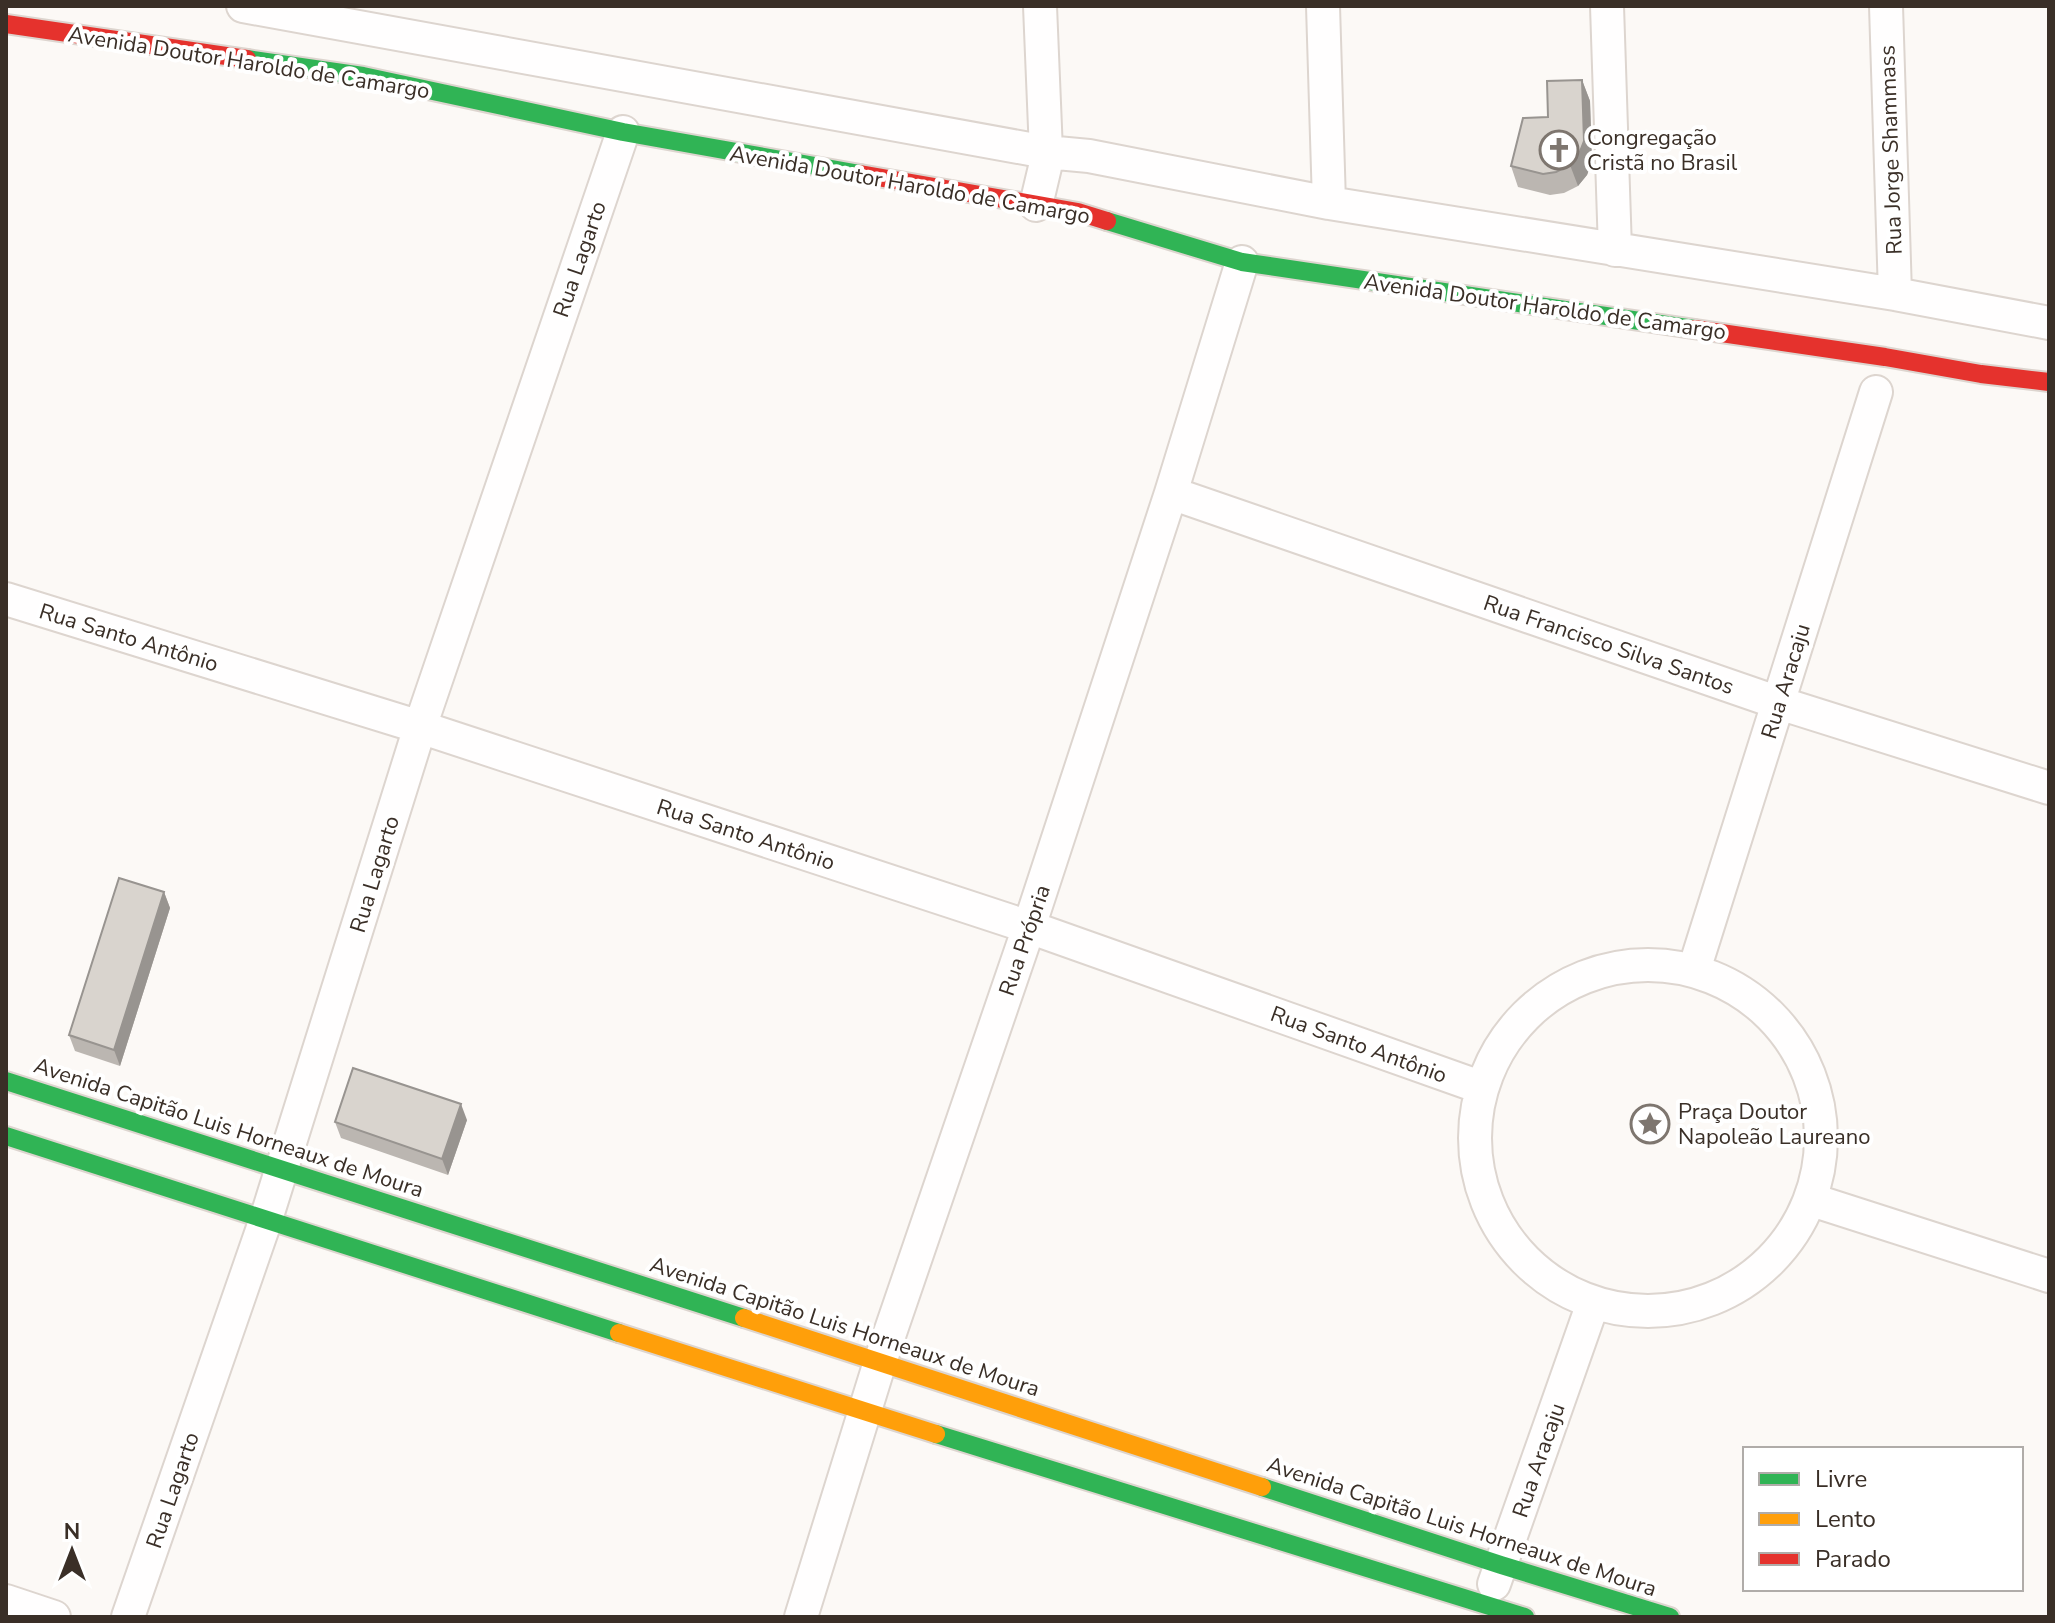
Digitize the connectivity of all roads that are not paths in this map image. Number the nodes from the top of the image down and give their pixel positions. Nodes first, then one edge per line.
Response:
1 (243, 6) edge
2 (1040, 6) edge
3 (1323, 6) edge
4 (1607, 6) edge
5 (1886, 6) edge
6 (382, 18) edge
7 (6, 24) edge
8 (623, 132) junction
9 (1046, 152) junction
10 (1329, 203) junction
11 (1036, 205) junction
12 (1615, 250) junction
13 (1242, 262) junction
14 (1895, 294) junction
15 (2049, 323) edge
16 (2049, 382) edge
17 (1876, 392) dead end
18 (1171, 493) junction
19 (6, 599) edge
20 (1779, 703) junction
21 (420, 727) junction
22 (2049, 788) edge
23 (1029, 927) junction
24 (1694, 970) junction
25 (6, 1081) edge
26 (1480, 1087) junction
27 (6, 1136) edge
28 (282, 1169) junction
29 (1812, 1200) junction
30 (266, 1219) junction
31 (2049, 1276) edge
32 (1593, 1303) junction
33 (880, 1362) junction
34 (865, 1412) junction
35 (1501, 1565) junction
36 (6, 1601) edge
37 (1485, 1611) edge
38 (54, 1617) edge
39 (128, 1617) edge
40 (801, 1617) edge
41 (1525, 1617) edge
42 (1670, 1617) edge

1 - 6 street
2 - 9 street
3 - 10 street
4 - 12 street
5 - 14 street, Rua Jorge Shammass
6 - 9 street
7 - 8 street, Avenida Doutor Haroldo de Camargo
8 - 11 street, Avenida Doutor Haroldo de Camargo
8 - 21 street, Rua Lagarto
9 - 10 street
9 - 11 street
10 - 12 street
11 - 13 street, Avenida Doutor Haroldo de Camargo
12 - 14 street
13 - 16 street, Avenida Doutor Haroldo de Camargo
13 - 18 street, Rua Própria
14 - 15 street
17 - 20 street, Rua Aracaju
18 - 20 street, Rua Francisco Silva Santos
18 - 23 street, Rua Própria
19 - 21 street, Rua Santo Antônio
20 - 22 street, Rua Francisco Silva Santos
20 - 24 street, Rua Aracaju
21 - 23 street, Rua Santo Antônio
21 - 28 street, Rua Lagarto
23 - 26 street, Rua Santo Antônio
23 - 33 street, Rua Própria
24 - 26 street
24 - 29 street
25 - 28 street, Avenida Capitão Luis Horneaux de Moura
26 - 32 street
27 - 30 street
28 - 30 street, Rua Lagarto
28 - 33 street, Avenida Capitão Luis Horneaux de Moura
29 - 31 street
29 - 32 street
30 - 34 street
30 - 39 street, Rua Lagarto
32 - 35 street, Rua Aracaju
33 - 34 street, Rua Própria
33 - 35 street, Avenida Capitão Luis Horneaux de Moura
34 - 37 street
34 - 40 street, Rua Própria
35 - 37 street, Rua Aracaju
35 - 42 street, Avenida Capitão Luis Horneaux de Moura
36 - 38 street
37 - 41 street

